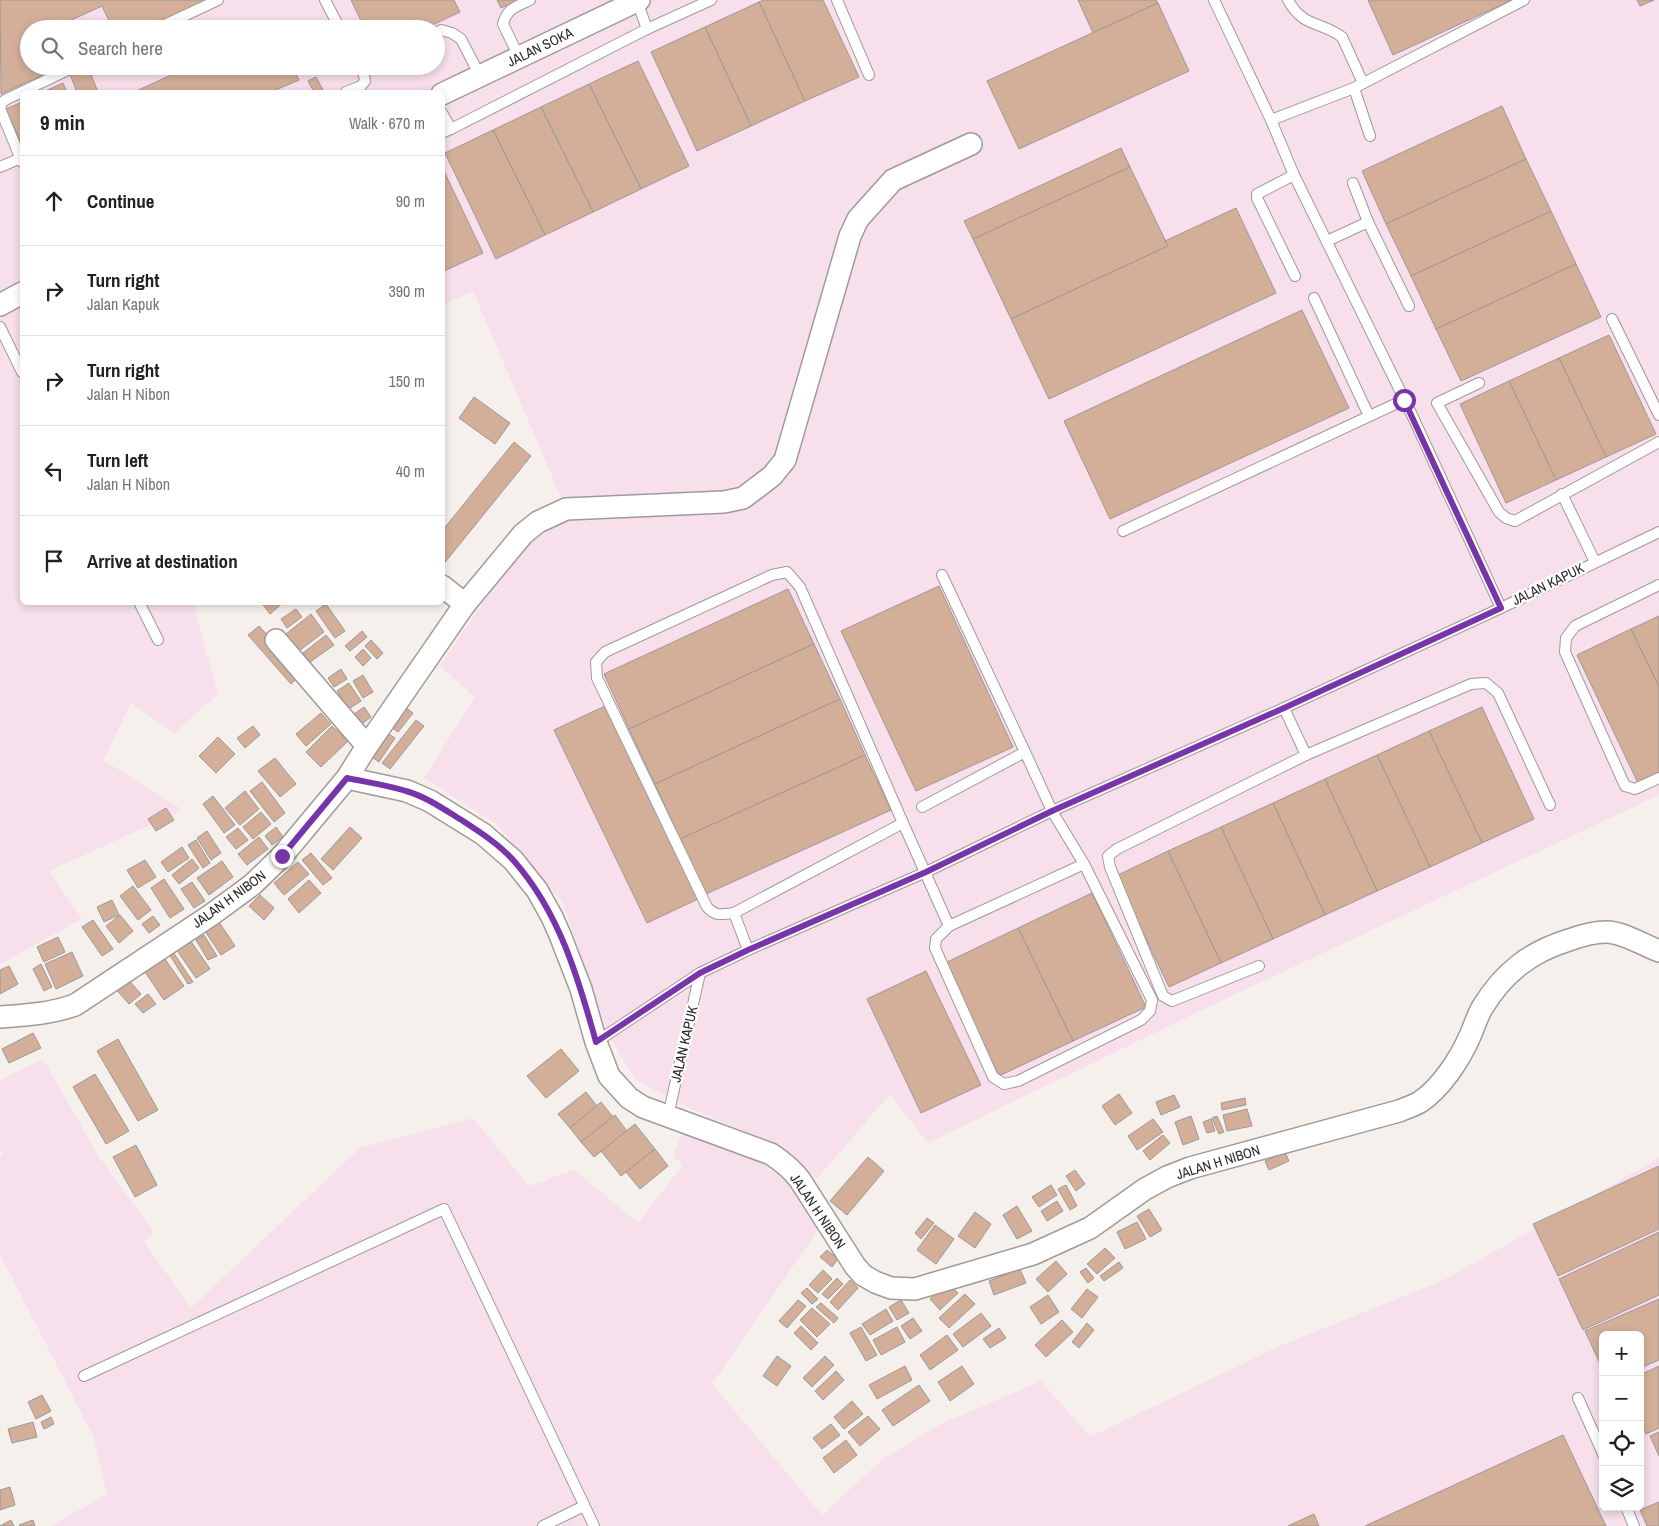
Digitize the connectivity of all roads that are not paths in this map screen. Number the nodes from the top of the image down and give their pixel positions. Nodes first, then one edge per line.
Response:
1 (218, 0) edge
2 (325, 0) edge
3 (530, 0) edge
4 (638, 0) edge
5 (711, 0) edge
6 (837, 0) edge
7 (1214, 0) edge
8 (1288, 0) edge
9 (1524, 0) edge
10 (175, 20) edge
11 (335, 20) edge
12 (647, 29) junction
13 (445, 31) edge
14 (519, 57) junction
15 (57, 75) edge
16 (364, 75) edge
17 (869, 75) dead end
18 (480, 76) junction
19 (1359, 86) junction
20 (26, 90) edge
21 (351, 90) edge
22 (20, 93) edge
23 (445, 93) edge
24 (1271, 120) junction
25 (447, 131) edge
26 (1370, 136) dead end
27 (971, 144) dead end
28 (20, 155) edge
29 (20, 161) edge
30 (0, 167) edge
31 (1294, 175) junction
32 (1353, 183) dead end
33 (1368, 222) junction
34 (1327, 241) junction
35 (1295, 276) dead end
36 (20, 294) edge
37 (1314, 298) dead end
38 (0, 305) edge
39 (1409, 306) dead end
40 (1612, 319) dead end
41 (0, 327) edge
42 (20, 368) edge
43 (1479, 382) dead end
44 (1404, 400) junction
45 (1659, 415) edge
46 (1369, 416) junction
47 (1659, 442) edge
48 (1562, 494) junction
49 (1123, 531) dead end
50 (1659, 532) edge
51 (1595, 562) junction
52 (942, 575) dead end
53 (1659, 585) edge
54 (445, 588) edge
55 (465, 604) junction
56 (140, 605) edge
57 (1501, 608) junction
58 (158, 640) dead end
59 (276, 640) dead end
60 (1284, 708) junction
61 (367, 746) junction
62 (1025, 752) junction
63 (1306, 755) junction
64 (347, 778) junction
65 (1659, 778) edge
66 (1550, 805) dead end
67 (922, 807) dead end
68 (1052, 811) junction
69 (903, 823) junction
70 (1084, 864) junction
71 (926, 872) junction
72 (734, 913) junction
73 (949, 926) junction
74 (748, 950) junction
75 (1659, 951) edge
76 (1259, 966) dead end
77 (700, 973) junction
78 (0, 1017) edge
79 (596, 1042) junction
80 (668, 1116) junction
81 (84, 1376) dead end
82 (1578, 1398) dead end
83 (1599, 1445) edge
84 (584, 1506) junction
85 (1628, 1511) edge
86 (543, 1526) edge
87 (594, 1526) edge
88 (1634, 1526) edge

1 - 10 lane
2 - 11 lane
3 - 14 lane
4 - 12 lane
4 - 14 street, JALAN SOKA
5 - 12 lane
6 - 17 lane
7 - 24 lane
8 - 19 lane
9 - 19 lane
12 - 25 lane
13 - 18 lane
14 - 18 street, JALAN SOKA
15 - 20 lane
16 - 21 lane
18 - 23 street, JALAN SOKA
19 - 24 lane
19 - 26 lane
22 - 28 lane
24 - 31 lane
27 - 55 street
29 - 30 lane
31 - 34 lane
31 - 35 lane
32 - 33 lane
33 - 34 lane
33 - 39 lane
34 - 44 lane
36 - 38 street
37 - 46 lane
40 - 45 lane
41 - 42 lane
43 - 48 lane
44 - 46 lane
44 - 57 lane
46 - 49 lane
47 - 48 lane
48 - 51 lane
50 - 51 lane, JALAN KAPUK
51 - 57 lane, JALAN KAPUK
52 - 62 lane
53 - 65 lane
54 - 55 street
55 - 61 street
56 - 58 lane
57 - 60 lane, JALAN KAPUK
59 - 61 street
60 - 63 lane
60 - 68 lane, JALAN KAPUK
61 - 64 street
62 - 67 lane
62 - 68 lane
63 - 66 lane
63 - 76 lane
64 - 78 street, JALAN H NIBON
64 - 79 street, JALAN H NIBON
68 - 70 lane
68 - 71 lane, JALAN KAPUK
69 - 71 lane
69 - 72 lane
69 - 72 lane
70 - 73 lane
70 - 73 lane
71 - 73 lane
71 - 74 lane, JALAN KAPUK
72 - 74 lane
74 - 77 lane, JALAN KAPUK
75 - 80 street, JALAN H NIBON
77 - 79 lane, JALAN KAPUK
77 - 80 lane, JALAN KAPUK
79 - 80 street, JALAN H NIBON
81 - 84 lane
82 - 83 lane
84 - 86 lane
84 - 87 lane
85 - 88 lane

